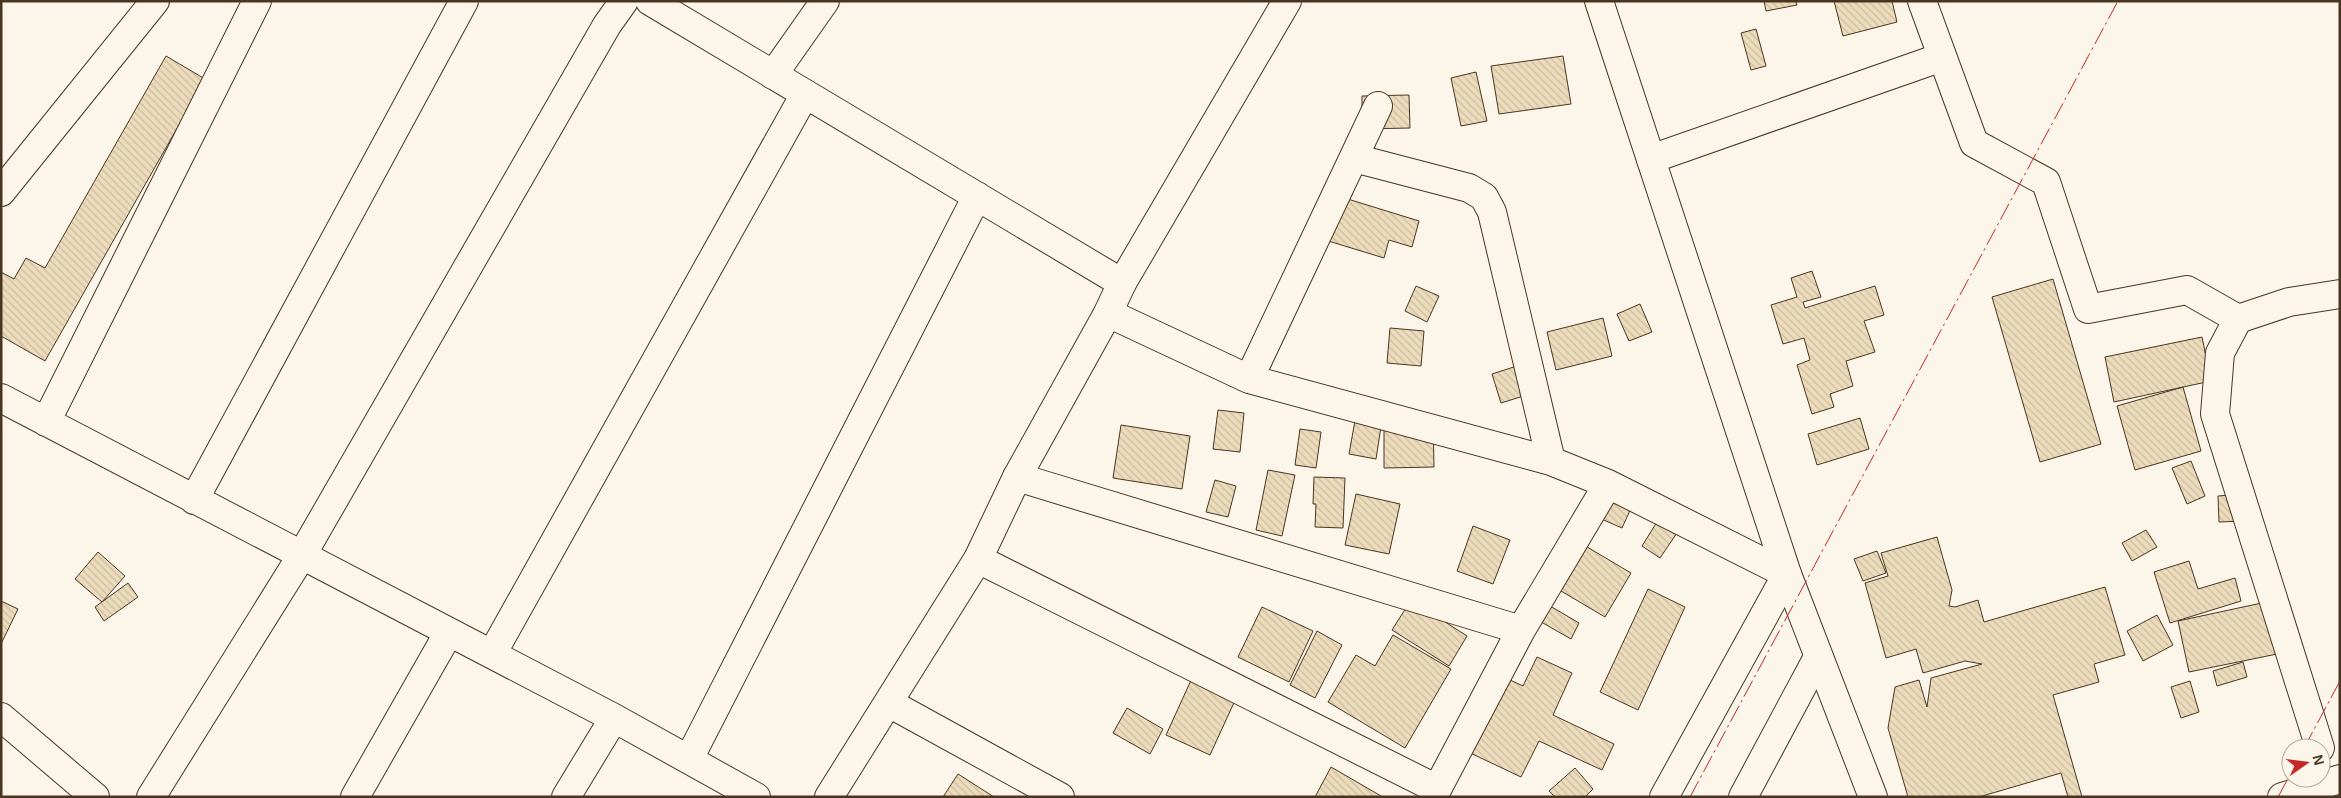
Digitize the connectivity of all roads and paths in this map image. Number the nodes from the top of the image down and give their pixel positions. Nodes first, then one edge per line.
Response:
1 (155, 1) edge
2 (257, 1) edge
3 (464, 1) edge
4 (624, 1) edge
5 (650, 1) edge
6 (825, 1) edge
7 (1287, 1) edge
8 (1599, 1) edge
9 (1922, 1) edge
10 (1942, 57) junction
11 (773, 75) junction
12 (805, 94) junction
13 (1378, 106) dead end
14 (1354, 158) junction
15 (1651, 159) junction
16 (1, 192) edge
17 (977, 196) junction
18 (1122, 284) junction
19 (2340, 294) edge
20 (1108, 313) junction
21 (2238, 319) junction
22 (1249, 379) junction
23 (1, 398) edge
24 (46, 422) junction
25 (1551, 462) junction
26 (1017, 477) junction
27 (1608, 484) junction
28 (194, 500) junction
29 (302, 556) junction
30 (978, 560) junction
31 (1788, 574) junction
32 (1521, 630) junction
33 (449, 632) junction
34 (492, 654) junction
35 (1818, 657) junction
36 (888, 703) junction
37 (1, 717) edge
38 (614, 718) junction
39 (2317, 738) edge
40 (689, 759) junction
41 (2335, 780) edge
42 (1435, 793) edge
43 (95, 797) edge
44 (151, 797) edge
45 (355, 797) edge
46 (566, 797) edge
47 (756, 797) edge
48 (829, 797) edge
49 (1060, 797) edge
50 (1664, 797) edge
51 (1743, 797) edge
52 (1874, 797) edge
53 (2282, 797) edge

1 - 16 street
2 - 24 street
3 - 28 street
4 - 29 street
5 - 11 street
6 - 11 street
7 - 18 street
8 - 15 street
9 - 10 street
10 - 15 street
10 - 21 street
11 - 12 street
12 - 17 street
12 - 34 street
13 - 14 street
14 - 22 street
14 - 25 street
15 - 31 street
17 - 18 street
17 - 40 street
18 - 20 street
19 - 21 street
20 - 22 street
20 - 26 street
21 - 39 street
22 - 25 street
23 - 24 street
24 - 28 street
25 - 27 street
26 - 30 street
26 - 32 street
27 - 31 street
27 - 32 street
28 - 29 street
29 - 33 street
29 - 44 street
30 - 36 street
30 - 42 street
31 - 35 street
31 - 50 street
32 - 42 street
33 - 34 street
33 - 45 street
34 - 38 street
35 - 51 street
35 - 52 street
36 - 48 street
36 - 49 street
37 - 43 street
38 - 40 street
38 - 46 street
40 - 47 street
41 - 53 street

